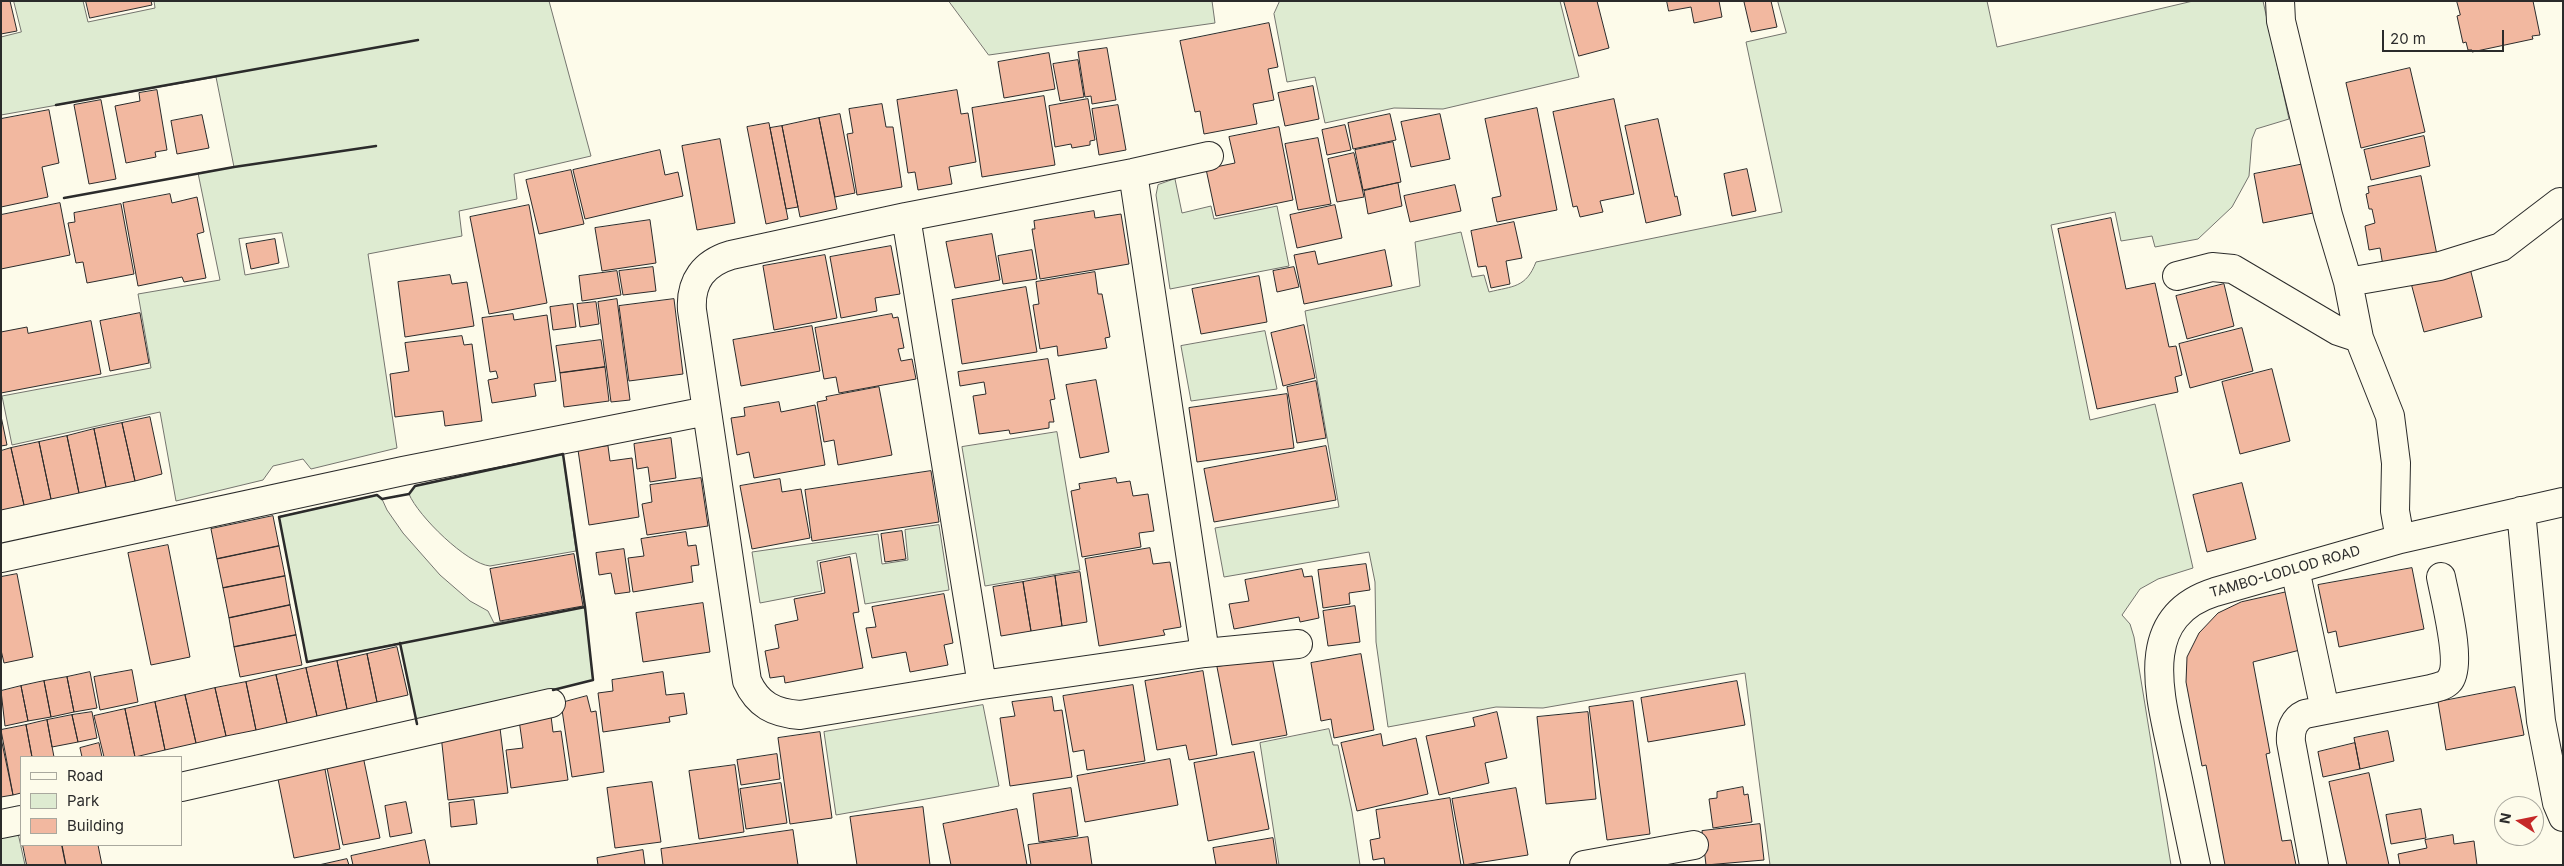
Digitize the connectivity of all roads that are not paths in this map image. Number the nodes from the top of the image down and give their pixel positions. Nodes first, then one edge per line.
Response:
1 (2280, 1) edge
2 (1209, 156) dead end
3 (1133, 173) junction
4 (2560, 202) dead end
5 (906, 217) junction
6 (2177, 276) dead end
7 (2348, 282) junction
8 (2359, 338) junction
9 (707, 412) junction
10 (2563, 502) edge
11 (2521, 511) junction
12 (2400, 539) junction
13 (1, 558) edge
14 (2295, 570) junction
15 (2441, 577) dead end
16 (1298, 644) dead end
17 (1204, 654) junction
18 (982, 684) junction
19 (551, 703) dead end
20 (2325, 710) junction
21 (182, 787) edge
22 (2563, 817) edge
23 (20, 820) edge
24 (1, 824) edge
25 (1694, 845) dead end
26 (1584, 865) edge
27 (2196, 865) edge
28 (2314, 865) edge

1 - 7 street
2 - 3 street
3 - 5 street
3 - 17 street
4 - 7 street
5 - 9 street
5 - 18 street
6 - 8 street
7 - 8 street
8 - 12 street
9 - 13 street
9 - 18 street
10 - 11 street, TAMBO-LODLOD ROAD
11 - 12 street, TAMBO-LODLOD ROAD
11 - 22 street
12 - 14 street, TAMBO-LODLOD ROAD
14 - 20 street
14 - 27 street, TAMBO-LODLOD ROAD
15 - 20 street
16 - 17 street
17 - 18 street
19 - 21 street
20 - 28 street
23 - 24 street
25 - 26 street

